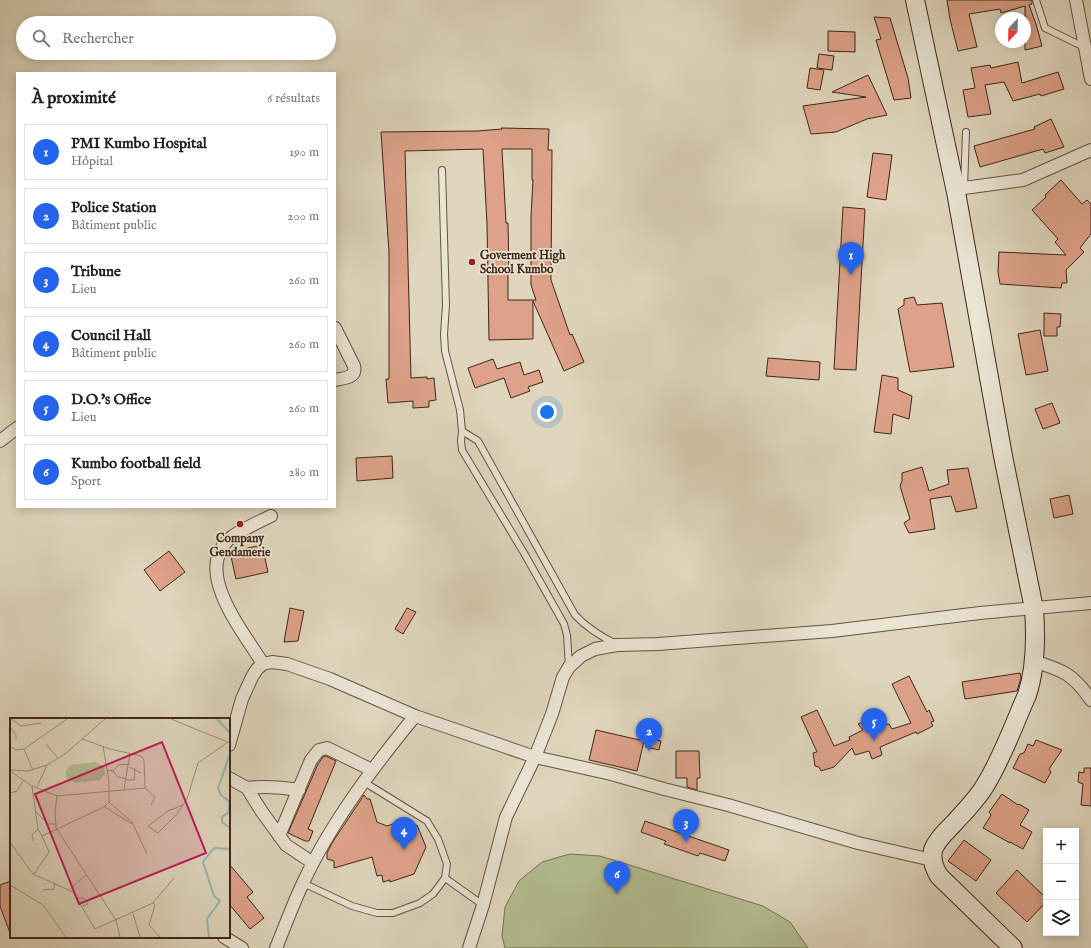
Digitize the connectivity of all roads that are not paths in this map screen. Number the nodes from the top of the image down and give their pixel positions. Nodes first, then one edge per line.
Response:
1 (915, 0) edge
2 (1036, 0) edge
3 (1076, 0) edge
4 (1084, 47) junction
5 (1091, 79) edge
6 (966, 132) dead end
7 (1091, 150) edge
8 (442, 170) dead end
9 (960, 190) junction
10 (336, 330) edge
11 (336, 380) edge
12 (16, 429) edge
13 (462, 431) junction
14 (0, 441) edge
15 (272, 516) dead end
16 (1091, 603) edge
17 (1034, 609) junction
18 (617, 645) junction
19 (1033, 661) junction
20 (264, 664) junction
21 (569, 666) junction
22 (1091, 700) edge
23 (415, 716) junction
24 (230, 741) edge
25 (535, 757) junction
26 (372, 770) junction
27 (230, 779) edge
28 (364, 782) junction
29 (247, 788) junction
30 (299, 790) junction
31 (279, 836) junction
32 (932, 860) junction
33 (313, 863) junction
34 (445, 878) junction
35 (303, 883) junction
36 (483, 905) junction
37 (226, 938) edge
38 (242, 948) edge
39 (276, 948) edge
40 (470, 948) edge
41 (1013, 948) edge

1 - 9 street
2 - 4 lane
3 - 4 street
4 - 5 street
6 - 9 lane
7 - 9 street
8 - 13 lane
9 - 17 street
10 - 11 street
12 - 14 street
13 - 18 lane
13 - 21 lane
15 - 20 street
16 - 17 street
17 - 18 street
17 - 19 street
18 - 21 street
19 - 22 street
19 - 32 street
20 - 23 street
20 - 24 street
21 - 25 street
23 - 25 street
23 - 26 street
25 - 32 street
25 - 36 street
26 - 28 street
26 - 30 street
27 - 29 street
28 - 33 street
28 - 34 lane
29 - 30 street
29 - 31 street
30 - 31 street
31 - 33 street
32 - 41 street
33 - 35 street
34 - 35 lane
34 - 36 lane
35 - 39 street
36 - 40 street
37 - 38 street

